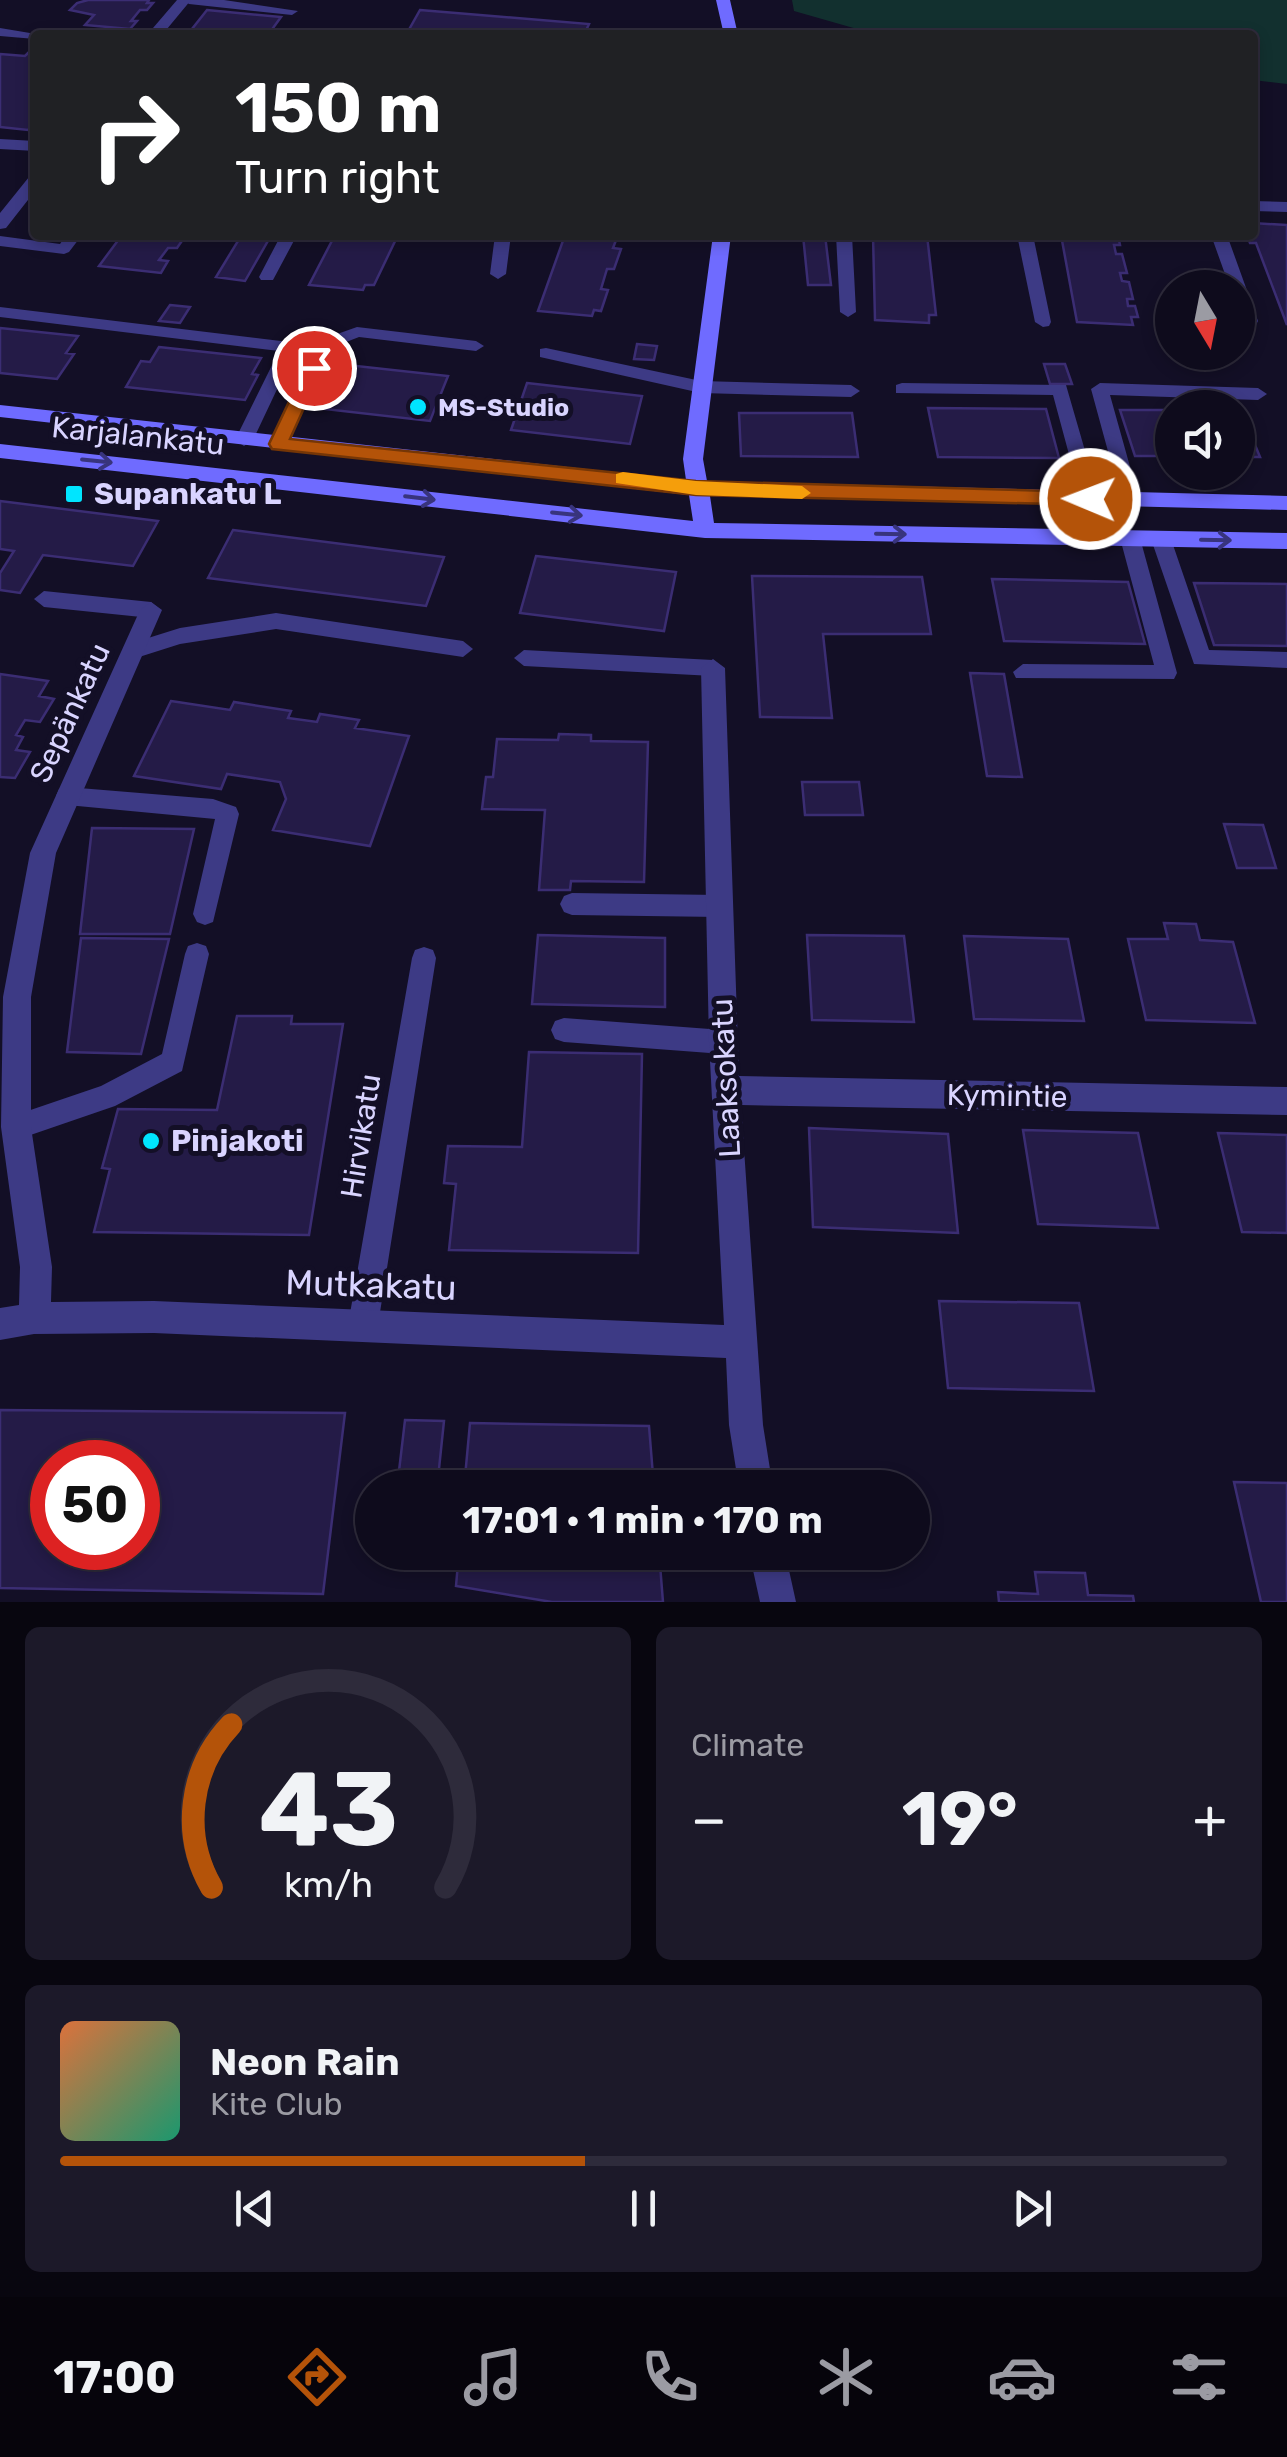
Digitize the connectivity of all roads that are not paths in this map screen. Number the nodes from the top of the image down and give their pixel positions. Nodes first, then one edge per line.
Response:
1 (187, 0) edge
2 (723, 0) edge
3 (292, 11) dead end
4 (160, 30) edge
5 (730, 30) edge
6 (0, 32) edge
7 (30, 34) edge
8 (0, 144) edge
9 (30, 146) edge
10 (30, 186) edge
11 (1258, 206) edge
12 (1287, 207) edge
13 (0, 224) edge
14 (70, 240) edge
15 (286, 240) edge
16 (502, 240) edge
17 (721, 240) edge
18 (844, 240) edge
19 (1026, 240) edge
20 (1221, 240) edge
21 (0, 241) edge
22 (1232, 270) edge
23 (498, 274) dead end
24 (268, 277) dead end
25 (0, 312) edge
26 (848, 312) dead end
27 (1044, 322) dead end
28 (476, 346) dead end
29 (546, 354) dead end
30 (702, 388) junction
31 (902, 389) dead end
32 (851, 391) dead end
33 (1258, 394) dead end
34 (0, 412) edge
35 (244, 440) junction
36 (278, 444) junction
37 (0, 451) edge
38 (696, 488) junction
39 (1090, 499) junction
40 (1130, 500) junction
41 (1287, 503) edge
42 (705, 530) junction
43 (1130, 538) junction
44 (1161, 539) junction
45 (1287, 542) edge
46 (44, 599) dead end
47 (151, 610) joint
48 (462, 649) dead end
49 (136, 650) junction
50 (524, 658) dead end
51 (1287, 660) edge
52 (713, 668) joint
53 (1023, 672) dead end
54 (67, 796) junction
55 (572, 904) dead end
56 (720, 906) junction
57 (206, 914) dead end
58 (197, 954) dead end
59 (424, 958) dead end
60 (564, 1030) dead end
61 (723, 1042) junction
62 (726, 1090) junction
63 (1287, 1102) edge
64 (16, 1127) junction
65 (34, 1318) junction
66 (0, 1324) edge
67 (363, 1325) junction
68 (740, 1342) junction
69 (753, 1470) edge
70 (771, 1570) edge
71 (778, 1602) edge

1 - 3 lane
1 - 4 street
2 - 5 main road
6 - 7 lane
8 - 9 street
10 - 13 street
11 - 12 street
14 - 21 lane
15 - 24 lane
16 - 23 lane
17 - 30 main road
18 - 26 lane
19 - 27 lane
20 - 22 lane
25 - 35 lane
28 - 36 lane
29 - 30 lane
30 - 32 lane
30 - 38 main road
31 - 39 lane
33 - 40 lane
34 - 35 main road, Karjalankatu
35 - 36 main road, Karjalankatu
36 - 38 main road, Karjalankatu
37 -> 42 main road, Karjalankatu
38 - 39 main road, Karjalankatu
38 - 42 main road
39 - 40 main road, Karjalankatu
40 - 41 main road, Karjalankatu
42 -> 43 main road, Karjalankatu
43 - 44 main road, Karjalankatu
43 - 53 lane
44 -> 45 main road, Karjalankatu
44 - 51 lane
46 - 47 lane
47 - 49 street, Sepänkatu
48 - 49 lane
49 - 54 street, Sepänkatu
50 - 52 lane
52 - 56 street, Laaksokatu
54 - 57 lane
54 - 64 street, Sepänkatu
55 - 56 lane
56 - 61 street, Laaksokatu
58 - 64 lane
59 - 67 lane, Hirvikatu
60 - 61 lane
61 - 62 street, Laaksokatu
62 - 63 street, Kymintie
62 - 68 street, Laaksokatu
64 - 65 street, Sepänkatu
65 - 66 street, Mutkakatu
65 - 67 street, Mutkakatu
67 - 68 street, Mutkakatu
68 - 69 street, Laaksokatu
70 - 71 street

